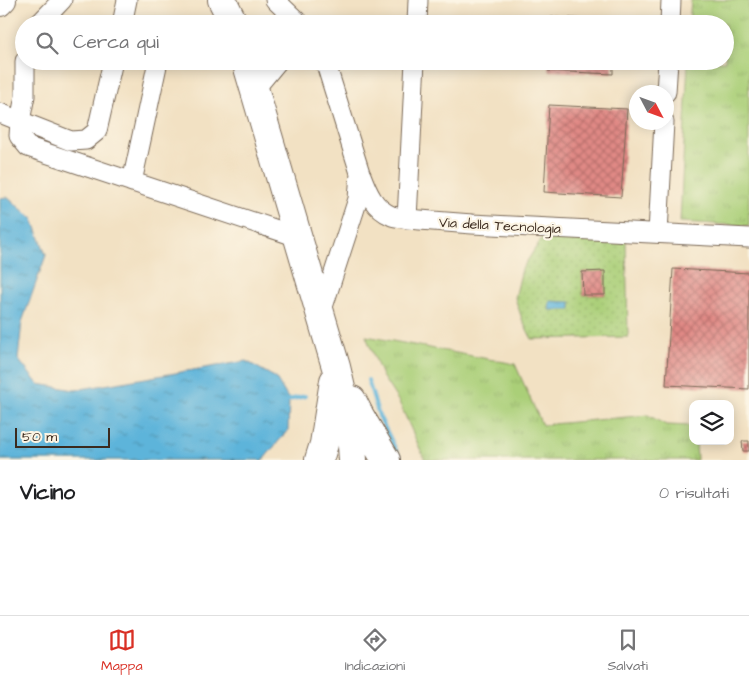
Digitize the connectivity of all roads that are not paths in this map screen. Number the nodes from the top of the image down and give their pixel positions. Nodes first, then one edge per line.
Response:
1 (4, 0) edge
2 (62, 0) edge
3 (127, 0) edge
4 (222, 0) edge
5 (275, 0) edge
6 (418, 0) edge
7 (671, 0) edge
8 (0, 4) edge
9 (48, 15) edge
10 (124, 15) edge
11 (230, 15) edge
12 (291, 15) edge
13 (417, 15) edge
14 (670, 15) edge
15 (24, 70) edge
16 (111, 70) edge
17 (156, 70) edge
18 (248, 70) edge
19 (271, 70) edge
20 (329, 70) edge
21 (415, 70) edge
22 (667, 70) edge
23 (666, 85) edge
24 (254, 90) junction
25 (0, 113) edge
26 (20, 121) junction
27 (664, 130) edge
28 (360, 173) junction
29 (132, 182) junction
30 (407, 219) junction
31 (658, 233) junction
32 (298, 238) junction
33 (749, 238) edge
34 (320, 313) junction
35 (336, 367) junction
36 (319, 460) edge
37 (353, 460) edge
38 (386, 460) edge

1 - 8 main road
2 - 9 street
3 - 10 street
4 - 11 highway
5 - 12 street
6 - 13 street
7 - 14 street
15 - 26 street
16 - 26 street
17 - 29 street
18 - 24 highway
19 - 24 street
20 - 28 street
21 - 30 street
22 - 23 street
24 - 32 highway
25 - 26 street
26 - 29 street
27 - 31 street
28 - 30 street, Via della Tecnologia
28 - 34 street
29 - 32 street
30 - 31 street, Via della Tecnologia
31 - 33 street, Via della Tecnologia
32 - 34 highway
34 - 35 highway
35 - 36 highway
35 - 37 highway
35 - 38 highway

